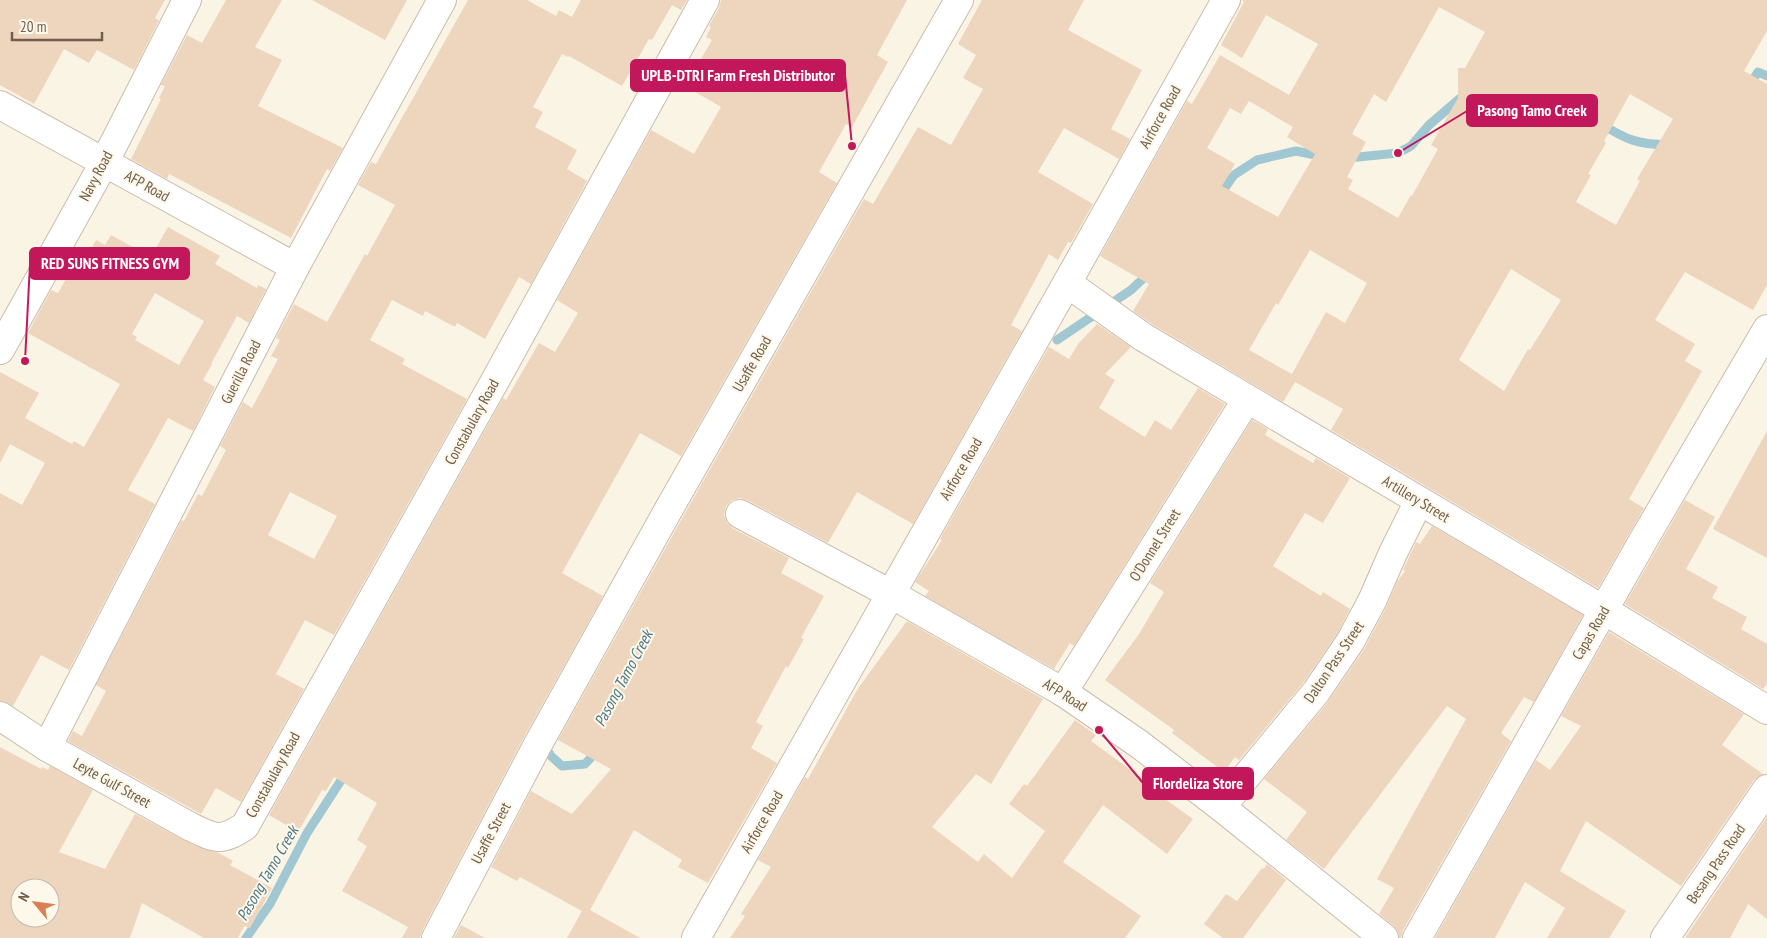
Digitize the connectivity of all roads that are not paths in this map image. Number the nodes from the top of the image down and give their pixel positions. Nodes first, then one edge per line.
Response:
1 (186, 0) edge
2 (442, 0) edge
3 (705, 0) edge
4 (959, 0) edge
5 (1226, 0) edge
6 (0, 105) edge
7 (104, 162) junction
8 (294, 268) junction
9 (1067, 283) junction
10 (1767, 329) edge
11 (0, 350) edge
12 (1247, 399) junction
13 (1419, 501) junction
14 (740, 514) dead end
15 (891, 594) junction
16 (1604, 610) junction
17 (1063, 692) junction
18 (1767, 710) edge
19 (0, 716) edge
20 (542, 737) joint
21 (47, 747) junction
22 (1767, 789) edge
23 (1221, 807) junction
24 (229, 836) joint
25 (436, 938) edge
26 (696, 938) edge
27 (1384, 938) edge
28 (1417, 938) edge
29 (1665, 938) edge

1 - 7 street, Navy Road
2 - 8 street, Guerilla Road
3 - 24 street, Constabulary Road
4 - 20 street, Usaffe Road
5 - 9 street, Airforce Road
6 - 7 street, AFP Road
7 - 8 street, AFP Road
7 - 11 street, Navy Road
8 - 21 street, Guerilla Road
9 - 12 street, Artillery Street
9 - 15 street, Airforce Road
10 - 16 street, Capas Road
12 - 13 street, Artillery Street
12 - 17 street, O'Donnel Street
13 - 16 street, Artillery Street
13 - 23 street, Dalton Pass Street
14 - 15 street, AFP Road
15 - 17 street, AFP Road
15 - 26 street, Airforce Road
16 - 18 street, Artillery Street
16 - 28 street, Capas Road
17 - 23 street, AFP Road
19 - 21 street, Leyte Gulf Street
20 - 25 street, Usaffe Street
21 - 24 street, Leyte Gulf Street
22 - 29 street, Besang Pass Road
23 - 27 street, AFP Road

